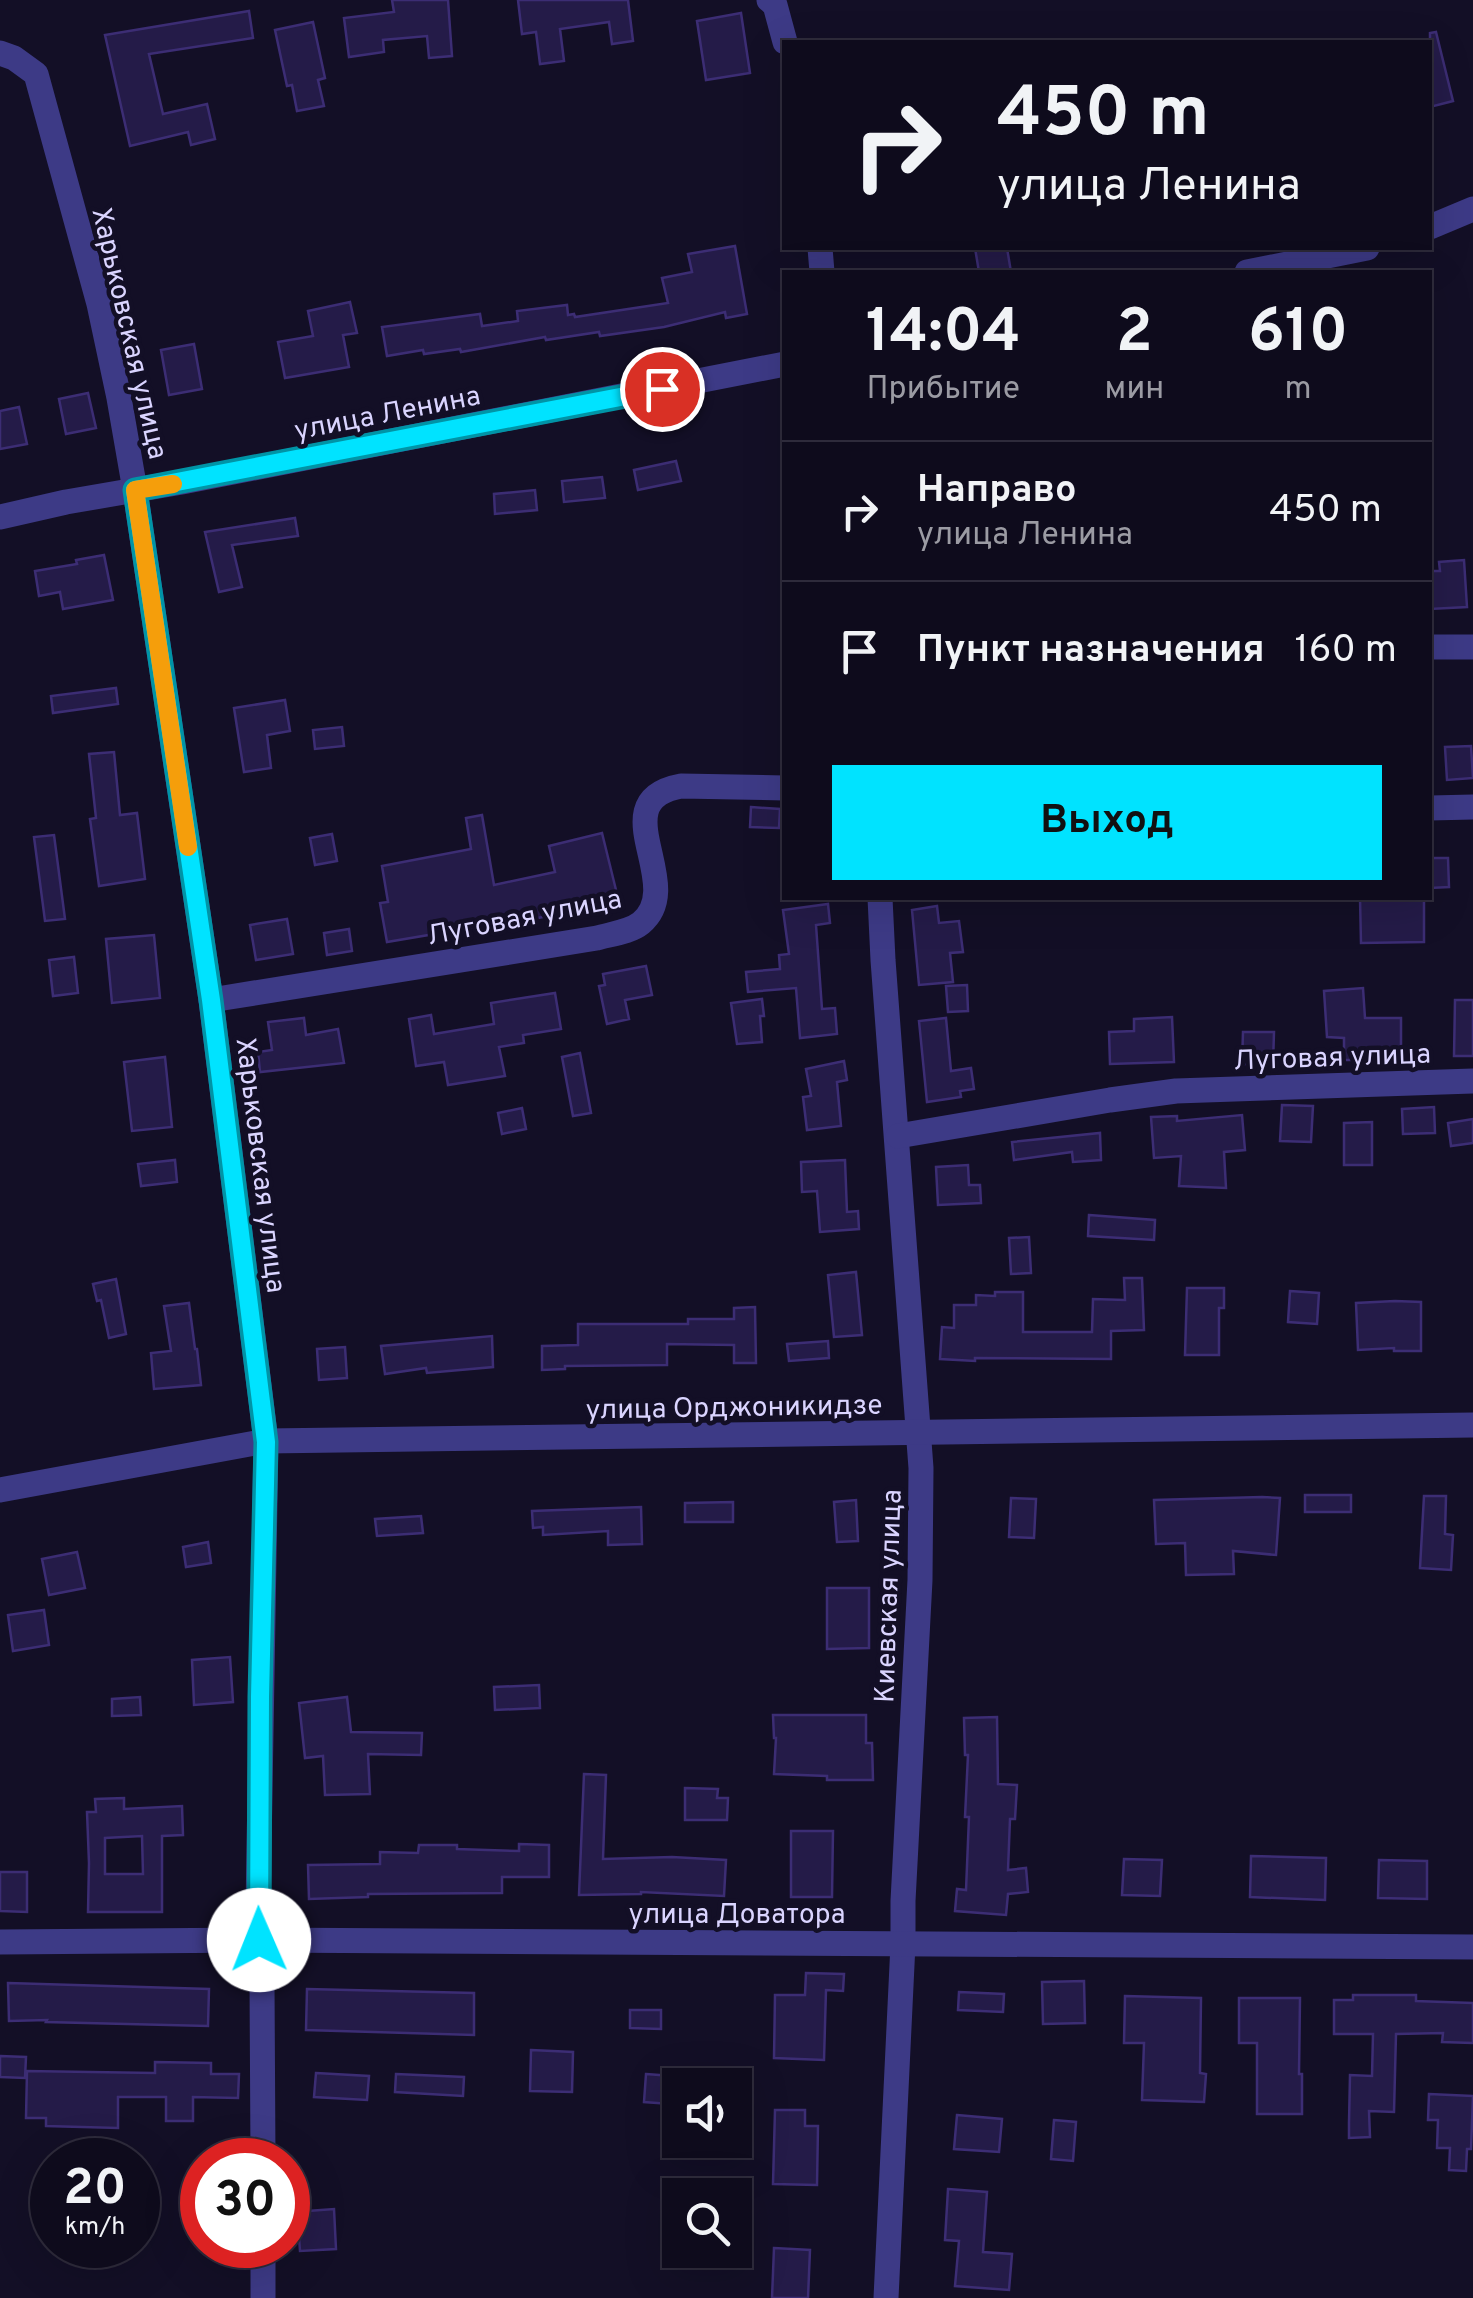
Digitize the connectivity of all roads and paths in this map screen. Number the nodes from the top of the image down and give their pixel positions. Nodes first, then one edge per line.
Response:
1 (770, 0) edge
2 (784, 40) edge
3 (0, 54) edge
4 (1473, 209) edge
5 (1432, 226) edge
6 (1357, 250) edge
7 (1257, 270) edge
8 (782, 365) edge
9 (135, 490) junction
10 (0, 517) edge
11 (1432, 648) edge
12 (1473, 648) edge
13 (782, 788) edge
14 (1473, 807) edge
15 (1432, 808) edge
16 (880, 900) edge
17 (211, 1000) junction
18 (1473, 1081) edge
19 (898, 1136) junction
20 (1473, 1425) edge
21 (919, 1433) junction
22 (266, 1442) junction
23 (0, 1490) edge
24 (259, 1940) junction
25 (0, 1942) edge
26 (903, 1944) junction
27 (1473, 1948) edge
28 (263, 2138) edge
29 (263, 2268) edge
30 (263, 2298) edge
31 (886, 2298) edge

1 - 2 street
3 - 9 street, Харьковская улица
4 - 5 street
6 - 7 street
8 - 9 street, улица Ленина
9 - 10 street, улица Ленина
9 - 17 street, Харьковская улица
11 - 12 street
13 - 17 street, Луговая улица
14 - 15 street
16 - 19 street, Киевская улица
17 - 22 street, Харьковская улица
18 - 19 street, Луговая улица
19 - 21 street, Киевская улица
20 - 21 street, улица Орджоникидзе
21 - 22 street, улица Орджоникидзе
21 - 26 street, Киевская улица
22 - 23 street, улица Орджоникидзе
22 - 24 street, Харьковская улица
24 - 25 street, улица Доватора
24 - 26 street, улица Доватора
24 - 28 street, Харьковская улица
26 - 27 street, улица Доватора
26 - 31 street, Киевская улица
29 - 30 street

